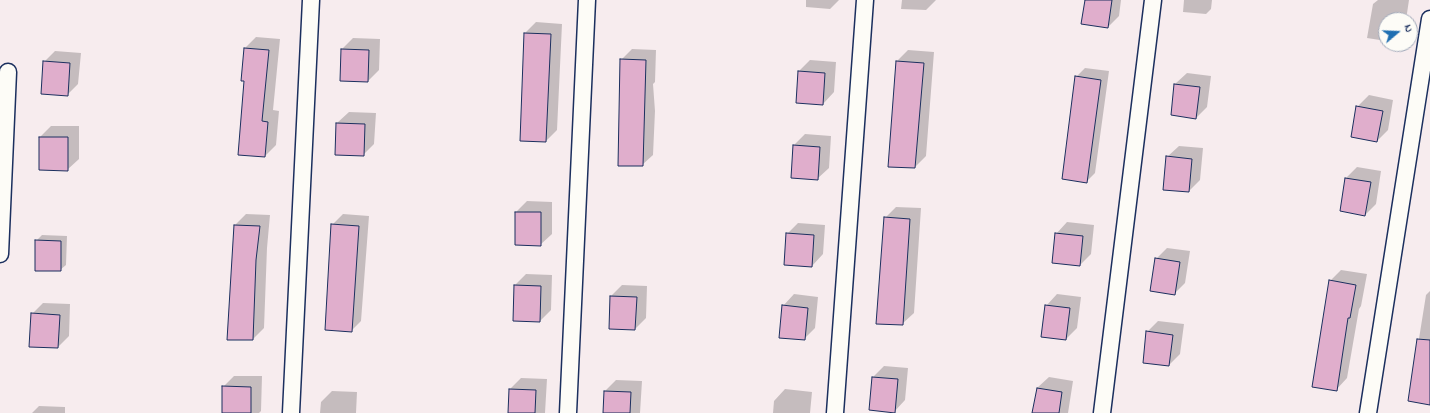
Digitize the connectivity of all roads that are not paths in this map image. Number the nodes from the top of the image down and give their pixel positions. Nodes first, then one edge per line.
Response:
1 (311, 0) edge
2 (587, 0) edge
3 (865, 0) edge
4 (1153, 0) edge
5 (1430, 19) edge
6 (8, 72) dead end
7 (0, 254) edge
8 (291, 413) edge
9 (568, 413) edge
10 (835, 413) edge
11 (1102, 413) edge
12 (1368, 413) edge

1 - 8 lane
2 - 9 lane
3 - 10 lane
4 - 11 lane
5 - 12 lane
6 - 7 lane

